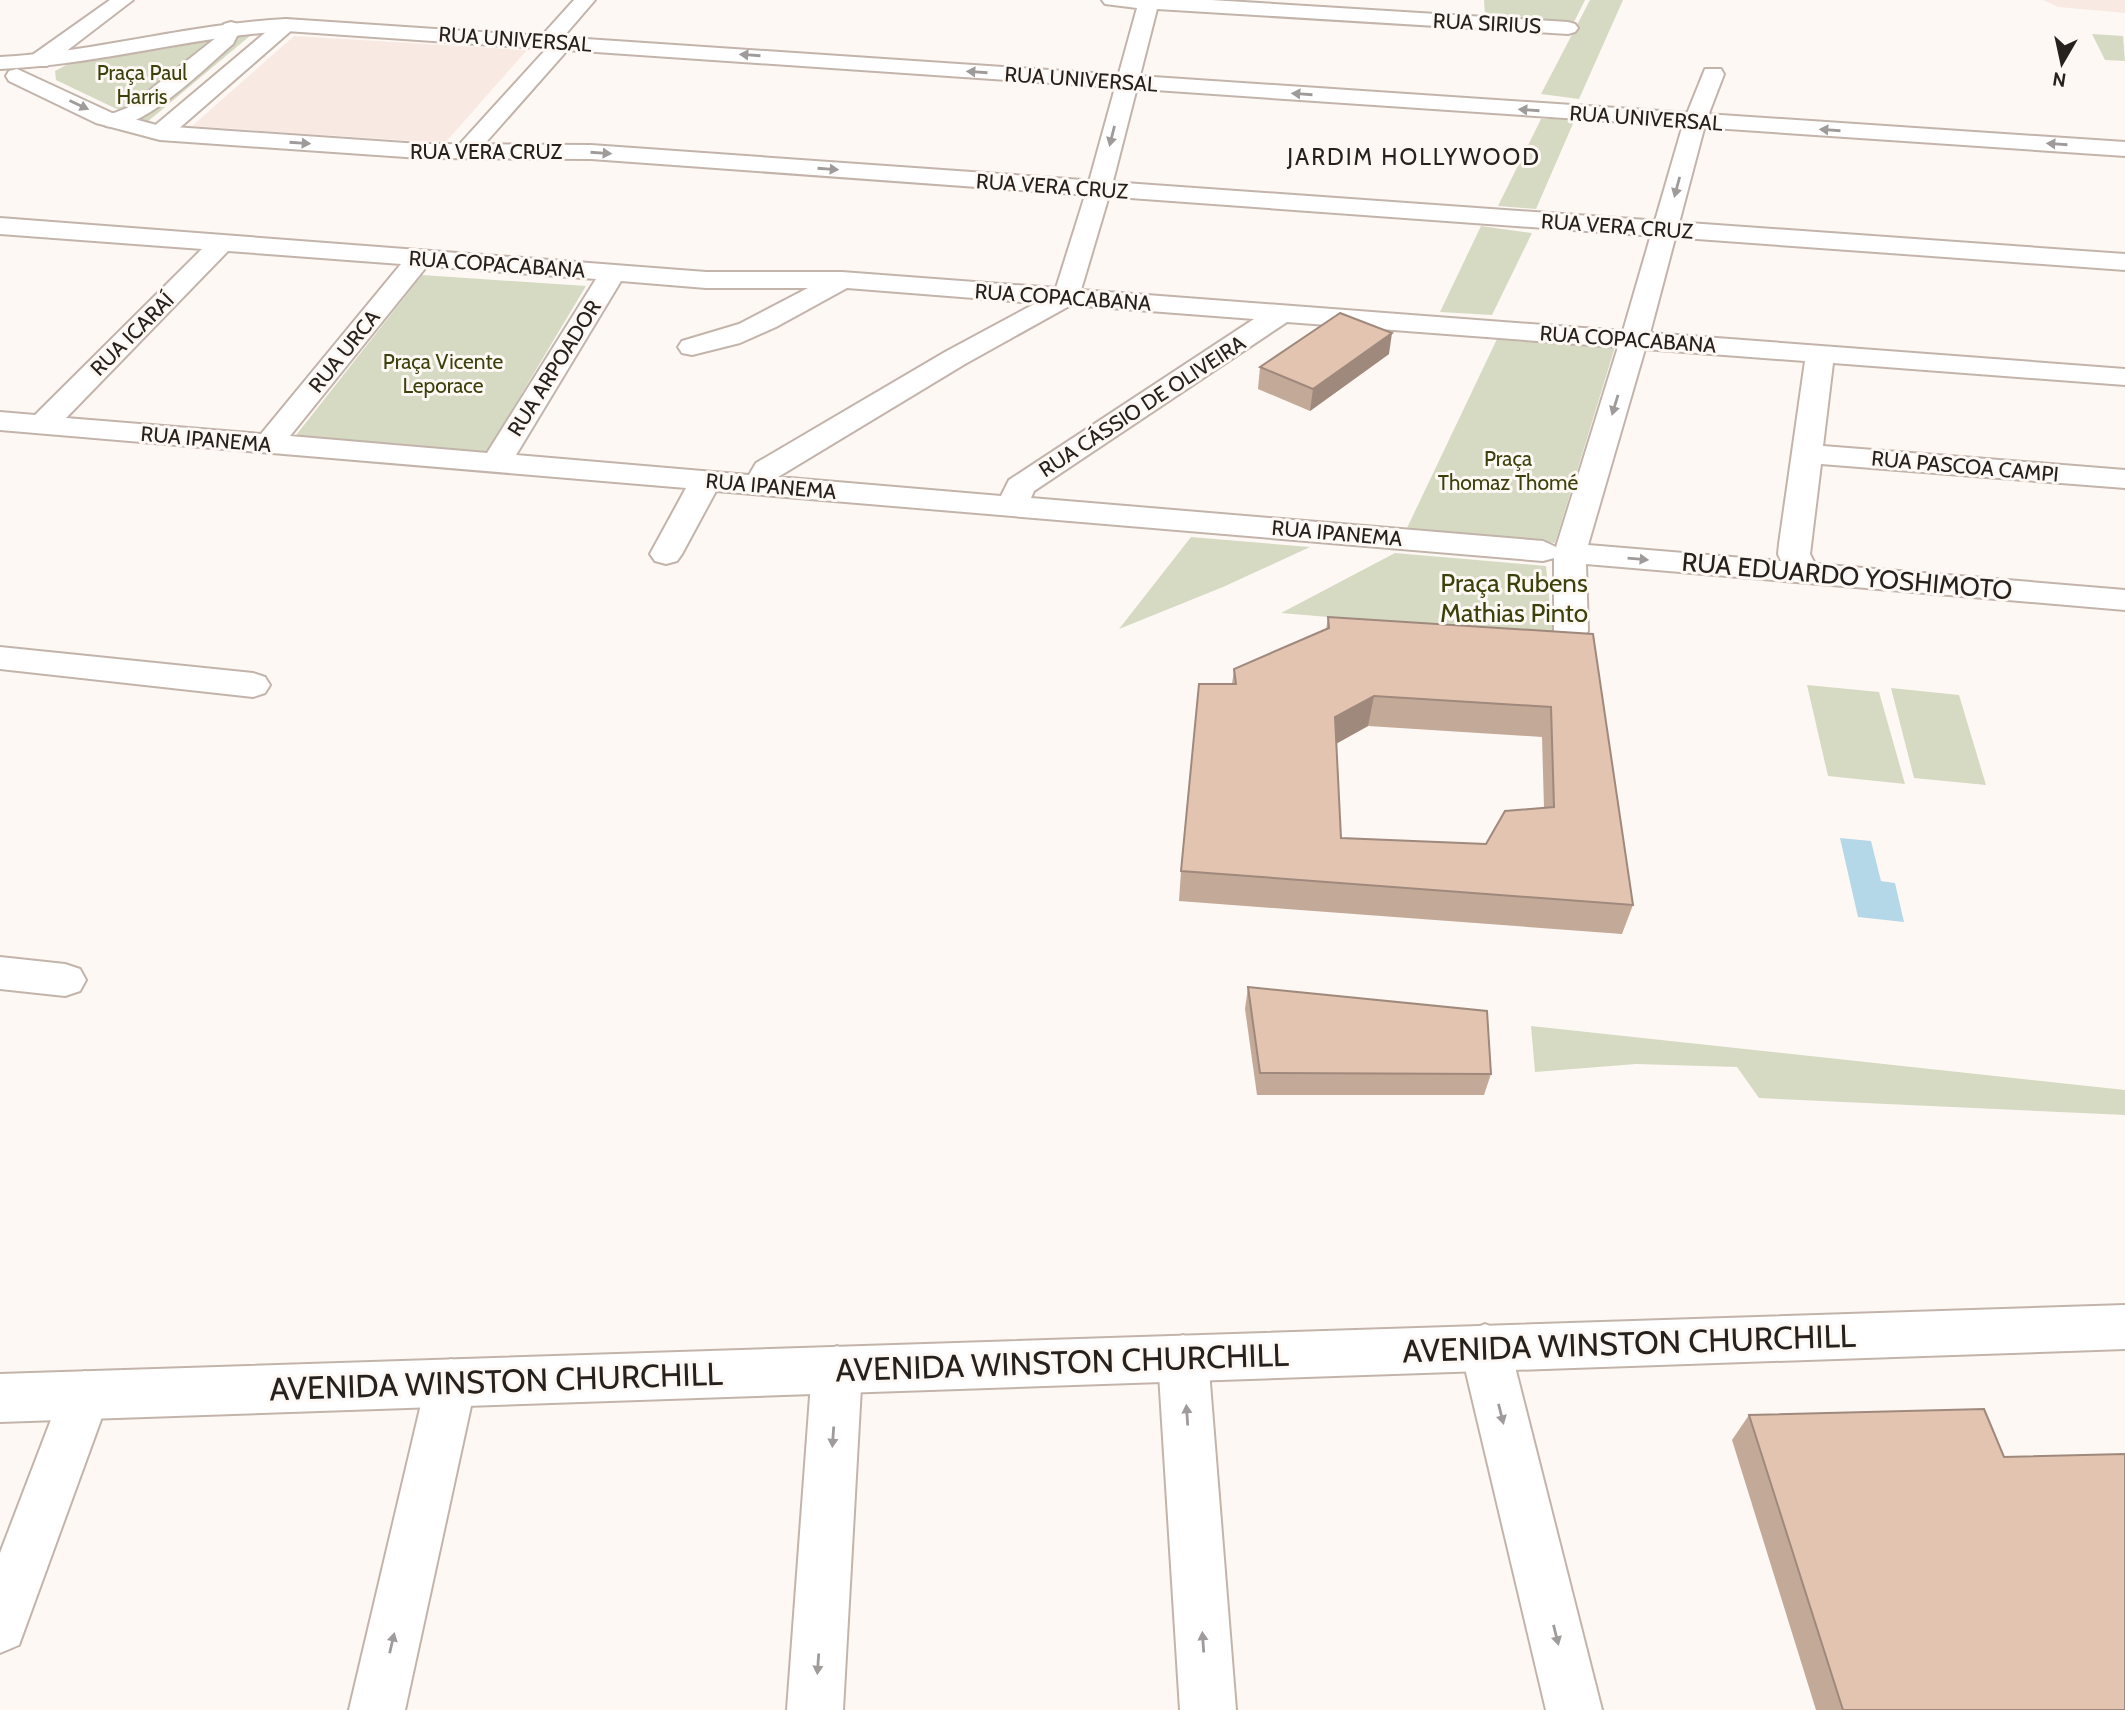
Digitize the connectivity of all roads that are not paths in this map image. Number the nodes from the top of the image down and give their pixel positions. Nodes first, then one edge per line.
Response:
1 (123, 0) edge
2 (585, 0) edge
3 (1112, 0) edge
4 (1469, 0) edge
5 (1149, 1) edge
6 (1470, 22) junction
7 (286, 25) junction
8 (231, 28) junction
9 (1567, 28) dead end
10 (556, 41) junction
11 (39, 61) junction
12 (1713, 74) dead end
13 (6, 76) edge
14 (1125, 82) junction
15 (114, 121) junction
16 (1695, 121) junction
17 (160, 134) junction
18 (2125, 149) edge
19 (465, 152) junction
20 (1099, 189) junction
21 (1665, 229) junction
22 (4, 238) edge
23 (222, 243) junction
24 (419, 258) junction
25 (2125, 262) edge
26 (613, 273) junction
27 (842, 280) junction
28 (1066, 297) junction
29 (1282, 313) junction
30 (1634, 340) junction
31 (692, 346) dead end
32 (1820, 354) junction
33 (2125, 377) edge
34 (0, 421) edge
35 (43, 425) junction
36 (268, 444) junction
37 (1806, 454) junction
38 (496, 463) junction
39 (2125, 479) edge
40 (706, 481) junction
41 (758, 485) junction
42 (1013, 506) junction
43 (1556, 552) junction
44 (666, 554) dead end
45 (1803, 573) junction
46 (2125, 600) edge
47 (1571, 632) edge
48 (0, 657) edge
49 (253, 685) dead end
50 (0, 973) edge
51 (65, 980) dead end
52 (2125, 1327) edge
53 (1485, 1347) junction
54 (1183, 1358) junction
55 (837, 1369) junction
56 (451, 1383) junction
57 (85, 1395) junction
58 (0, 1398) edge
59 (0, 1626) edge
60 (377, 1710) edge
61 (815, 1710) edge
62 (1208, 1710) edge
63 (1574, 1710) edge

1 - 11 street, RUA VERA CRUZ
2 - 10 street
3 - 5 street, RUA SIRIUS
4 - 6 street
5 - 6 street, RUA SIRIUS
5 - 14 street
6 - 9 street, RUA SIRIUS
7 - 8 street, RUA UNIVERSAL
7 - 10 street, RUA UNIVERSAL
7 - 17 street
8 - 11 street, RUA UNIVERSAL
8 - 15 street
14 -> 10 street, RUA UNIVERSAL
10 - 19 street
11 - 13 street, RUA VERA CRUZ
12 - 16 street
13 -> 15 street, RUA VERA CRUZ
16 -> 14 street, RUA UNIVERSAL
14 -> 20 street
15 - 17 street, RUA VERA CRUZ
18 -> 16 street, RUA UNIVERSAL
16 -> 21 street
17 -> 19 street, RUA VERA CRUZ
19 -> 20 street, RUA VERA CRUZ
20 - 21 street, RUA VERA CRUZ
20 - 28 street
21 - 25 street, RUA VERA CRUZ
21 - 30 street
22 - 23 street, RUA COPACABANA
23 - 24 street, RUA COPACABANA
23 - 35 street, RUA ICARAÍ
24 - 26 street, RUA COPACABANA
24 - 36 street, RUA URCA
26 - 27 street, RUA COPACABANA
26 - 38 street, RUA ARPOADOR
27 - 28 street, RUA COPACABANA
27 - 31 street
28 - 29 street, RUA COPACABANA
28 - 41 street
29 - 30 street, RUA COPACABANA
29 - 42 street, RUA CÁSSIO DE OLIVEIRA
30 - 32 street, RUA COPACABANA
30 -> 43 street
32 - 33 street, RUA COPACABANA
32 - 37 street
34 - 35 street, RUA IPANEMA
35 - 36 street, RUA IPANEMA
36 - 38 street, RUA IPANEMA
37 - 39 street, RUA PASCOA CAMPI
37 - 45 street
38 - 40 street, RUA IPANEMA
40 - 41 street, RUA IPANEMA
40 - 44 street
41 - 42 street, RUA IPANEMA
42 - 43 street, RUA IPANEMA
43 -> 45 street, RUA EDUARDO YOSHIMOTO
43 - 47 street
45 - 46 street, RUA EDUARDO YOSHIMOTO
48 - 49 street
50 - 51 street
52 - 53 street, AVENIDA WINSTON CHURCHILL
53 - 54 street, AVENIDA WINSTON CHURCHILL
53 -> 63 street
54 - 55 street, AVENIDA WINSTON CHURCHILL
62 -> 54 street
55 - 56 street, AVENIDA WINSTON CHURCHILL
55 -> 61 street
56 - 57 street, AVENIDA WINSTON CHURCHILL
60 -> 56 street
57 - 58 street, AVENIDA WINSTON CHURCHILL
57 - 59 street

